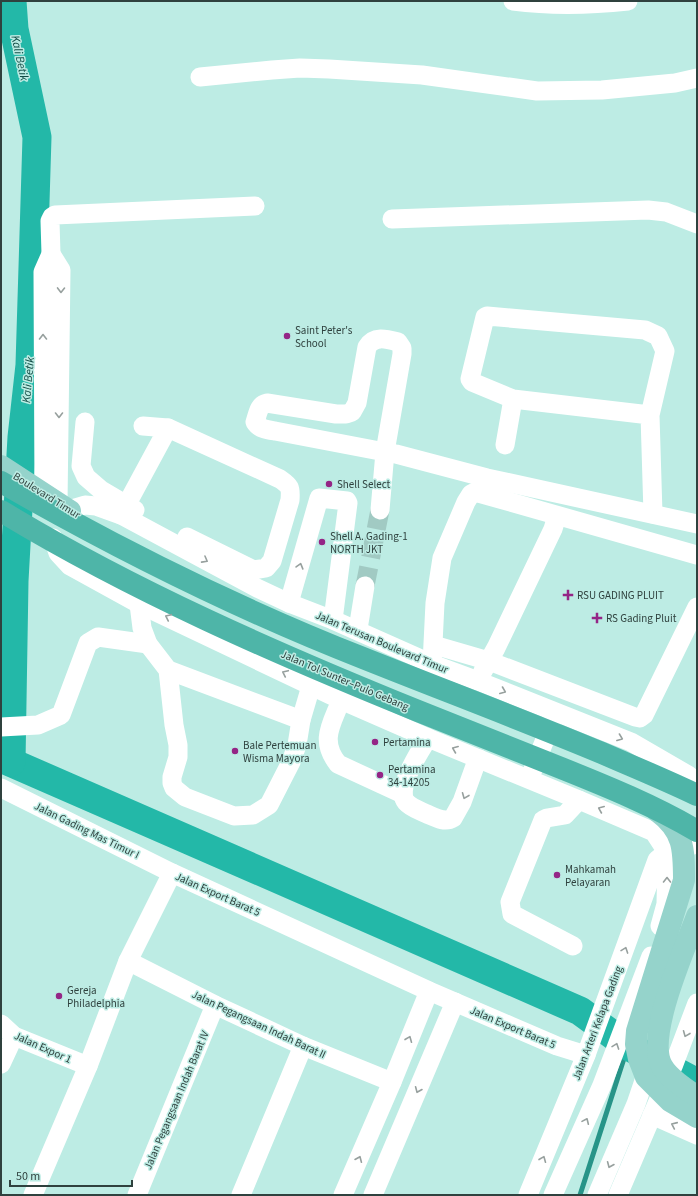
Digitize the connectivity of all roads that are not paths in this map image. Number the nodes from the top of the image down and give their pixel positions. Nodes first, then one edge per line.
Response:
1 (513, 1) edge
2 (628, 1) edge
3 (200, 77) dead end
4 (697, 78) edge
5 (255, 206) dead end
6 (392, 219) dead end
7 (697, 224) edge
8 (513, 399) junction
9 (650, 415) junction
10 (85, 422) dead end
11 (143, 426) dead end
12 (168, 428) junction
13 (505, 445) dead end
14 (385, 452) junction
15 (4, 473) edge
16 (52, 499) junction
17 (1, 510) edge
18 (124, 510) junction
19 (380, 510) tunnel mouth
20 (653, 514) junction
21 (558, 516) junction
22 (697, 524) edge
23 (53, 538) junction
24 (697, 555) edge
25 (365, 586) tunnel mouth
26 (289, 603) junction
27 (140, 604) junction
28 (697, 607) edge
29 (333, 620) junction
30 (356, 630) junction
31 (148, 644) junction
32 (434, 645) junction
33 (489, 661) junction
34 (432, 664) junction
35 (168, 670) junction
36 (478, 680) junction
37 (311, 686) junction
38 (341, 700) junction
39 (556, 712) junction
40 (301, 720) junction
41 (1, 728) edge
42 (428, 738) junction
43 (479, 759) junction
44 (529, 780) junction
45 (697, 782) edge
46 (1, 788) edge
47 (403, 794) junction
48 (697, 795) edge
49 (579, 800) junction
50 (697, 800) edge
51 (697, 831) edge
52 (697, 844) edge
53 (667, 852) junction
54 (172, 873) junction
55 (697, 916) edge
56 (697, 940) edge
57 (573, 946) dead end
58 (128, 961) junction
59 (429, 991) junction
60 (455, 1002) junction
61 (697, 1003) edge
62 (215, 1005) junction
63 (8, 1030) edge
64 (303, 1046) junction
65 (587, 1049) junction
66 (1, 1064) edge
67 (88, 1066) junction
68 (392, 1082) junction
69 (697, 1096) edge
70 (653, 1111) junction
71 (697, 1117) edge
72 (697, 1135) edge
73 (33, 1195) edge
74 (137, 1195) edge
75 (241, 1195) edge
76 (344, 1195) edge
77 (374, 1195) edge
78 (528, 1195) edge
79 (553, 1195) edge
80 (597, 1195) edge
81 (618, 1195) edge

1 - 2 street
3 - 4 street
5 - 16 street
6 - 7 street
8 - 9 street
8 - 9 street
8 - 13 street
9 - 20 street
10 - 18 street
11 - 12 street
12 - 18 street
12 - 18 street
14 - 14 street
14 - 19 street
14 - 20 street
15 - 16 main road, Boulevard Timur
15 - 48 highway
16 - 18 street, Jalan Terusan Boulevard Timur
16 - 50 main road, Boulevard Timur
17 - 23 main road
17 - 51 highway, Jalan Tol Sunter–Pulo Gebang
18 -> 26 street, Jalan Terusan Boulevard Timur
20 - 22 street
21 - 24 street
21 - 32 street
21 - 33 street
23 - 27 street
23 - 71 main road
25 - 30 street
26 - 29 street, Jalan Terusan Boulevard Timur
26 -> 29 street
27 - 31 street
37 -> 27 street
28 - 33 street
29 - 30 street, Jalan Terusan Boulevard Timur
30 - 34 street, Jalan Terusan Boulevard Timur
31 - 35 street
31 - 41 street
32 - 33 street
32 - 34 street
33 - 36 street
34 - 36 street, Jalan Terusan Boulevard Timur
35 - 40 street
35 - 40 street
36 -> 39 street, Jalan Terusan Boulevard Timur
37 - 38 street
37 - 40 street
38 - 42 street
38 - 47 street
39 - 44 street
39 -> 45 street, Jalan Terusan Boulevard Timur
43 -> 42 street
42 - 47 street
43 - 44 street
43 -> 47 street
44 - 49 street
46 - 54 street, Jalan Gading Mas Timur I
53 -> 49 street
49 - 57 street
52 - 53 street
65 -> 53 street, Jalan Arteri Kelapa Gading
79 -> 53 street
54 - 58 street, Jalan Export Barat 5
54 - 59 street, Jalan Export Barat 5
55 - 69 main road
56 -> 80 street
58 - 62 street, Jalan Pegangsaan Indah Barat II
58 - 67 street, Jalan Export Barat 5
59 - 60 street, Jalan Export Barat 5
68 -> 59 street
60 - 65 street, Jalan Export Barat 5
60 -> 77 street
61 -> 70 street
62 - 64 street, Jalan Pegangsaan Indah Barat II
62 - 74 street, Jalan Pegangsaan Indah Barat IV
63 - 66 street
63 - 67 street, Jalan Expor 1
64 - 68 street, Jalan Pegangsaan Indah Barat II
64 - 75 street
78 -> 65 street, Jalan Arteri Kelapa Gading
67 - 73 street, Jalan Export Barat 5
76 -> 68 street
72 -> 70 street
70 - 81 street

